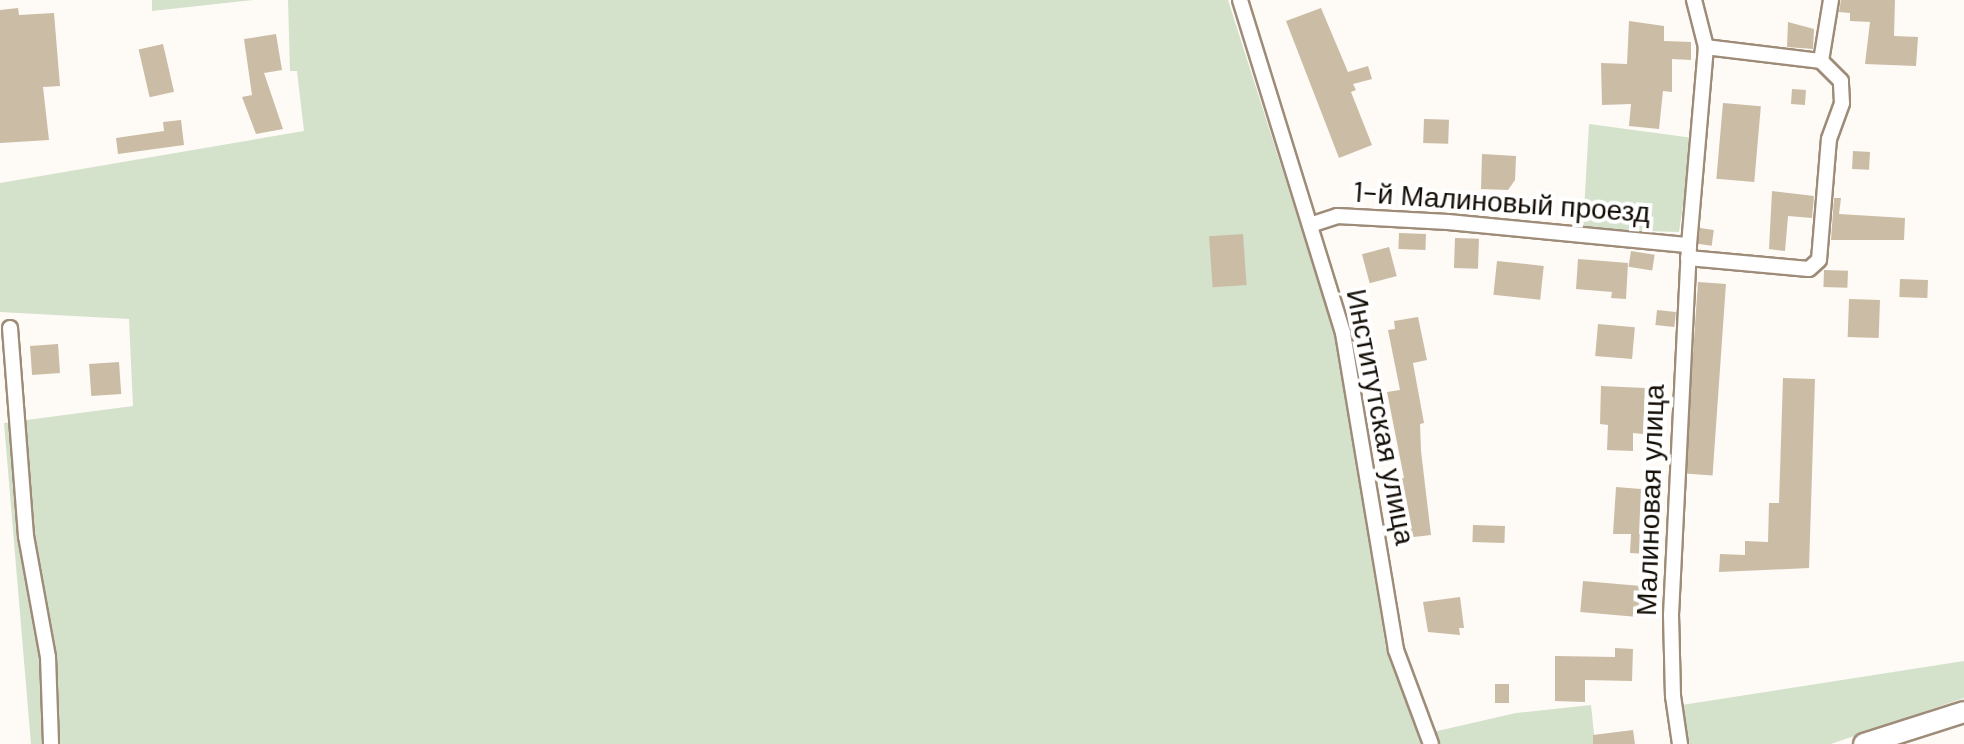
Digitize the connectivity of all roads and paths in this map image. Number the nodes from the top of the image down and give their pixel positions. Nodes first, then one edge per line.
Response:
1 (1694, 0) edge
2 (1831, 0) edge
3 (1241, 5) edge
4 (1706, 47) junction
5 (1821, 61) junction
6 (1313, 224) junction
7 (1688, 251) junction
8 (10, 328) dead end
9 (1964, 712) edge
10 (51, 744) edge
11 (1431, 744) edge
12 (1680, 744) edge
13 (1864, 744) edge

1 - 4 street, Малиновая улица
2 - 5 street
3 - 6 street, Институтская улица
4 - 5 street
4 - 7 street, Малиновая улица
5 - 7 street
6 - 7 street, 1-й Малиновый проезд
6 - 11 street, Институтская улица
7 - 12 street, Малиновая улица
8 - 10 street
9 - 13 street

